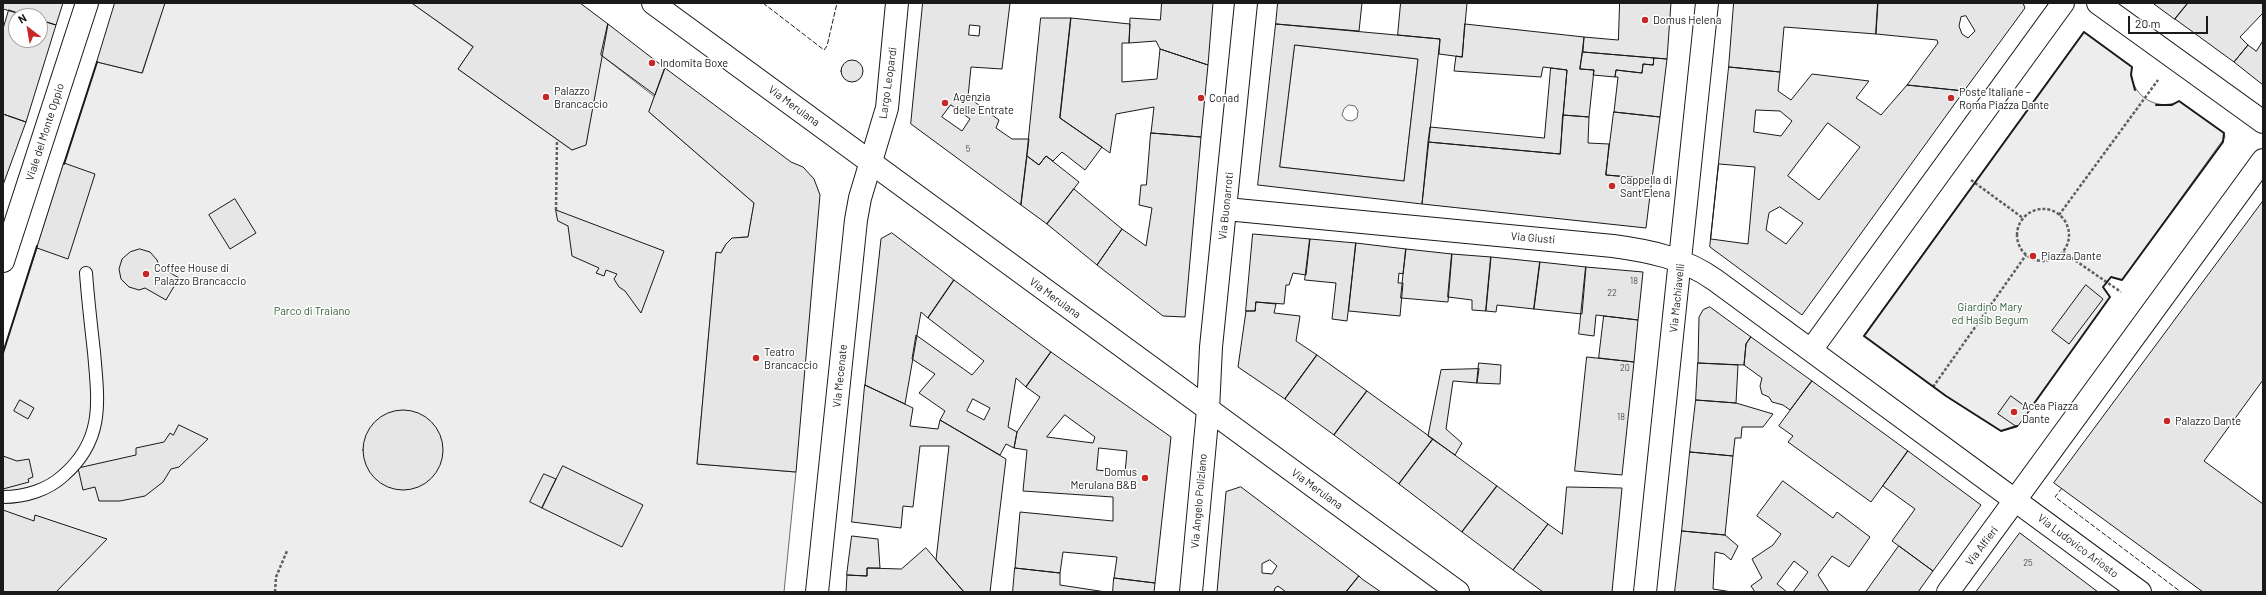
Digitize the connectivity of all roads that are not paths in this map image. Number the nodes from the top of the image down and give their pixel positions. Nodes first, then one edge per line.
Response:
1 (87, 3) edge
2 (653, 3) edge
3 (897, 3) edge
4 (1246, 3) edge
5 (1707, 3) edge
6 (2063, 3) edge
7 (2098, 3) edge
8 (2263, 122) edge
9 (2263, 160) edge
10 (871, 162) junction
11 (1226, 209) junction
12 (9, 225) edge
13 (1680, 261) junction
14 (3, 262) edge
15 (86, 274) dead end
16 (1811, 350) junction
17 (1208, 410) junction
18 (3, 497) edge
19 (2016, 500) junction
20 (817, 592) edge
21 (1190, 592) edge
22 (1458, 592) edge
23 (1645, 592) edge
24 (1948, 592) edge
25 (2140, 592) edge

1 - 12 street, Viale del Monte Oppio
2 - 10 street, Via Merulana
3 - 10 street, Largo Leopardi
4 - 11 street, Via Buonarroti
5 - 13 street, Via Machiavelli
6 - 16 street
7 - 8 street
9 - 19 street
10 - 17 street, Via Merulana
10 - 20 street, Via Mecenate
11 - 13 street, Via Giusti
11 - 17 street, Via Buonarroti
12 - 14 street, Viale del Monte Oppio
13 - 16 street, Via Giusti
13 - 23 street, Via Machiavelli
15 - 18 lane
16 - 19 street
17 - 21 street, Via Angelo Poliziano
17 - 22 street, Via Merulana
19 - 24 street, Via Alfieri
19 - 25 street, Via Ludovico Ariosto

